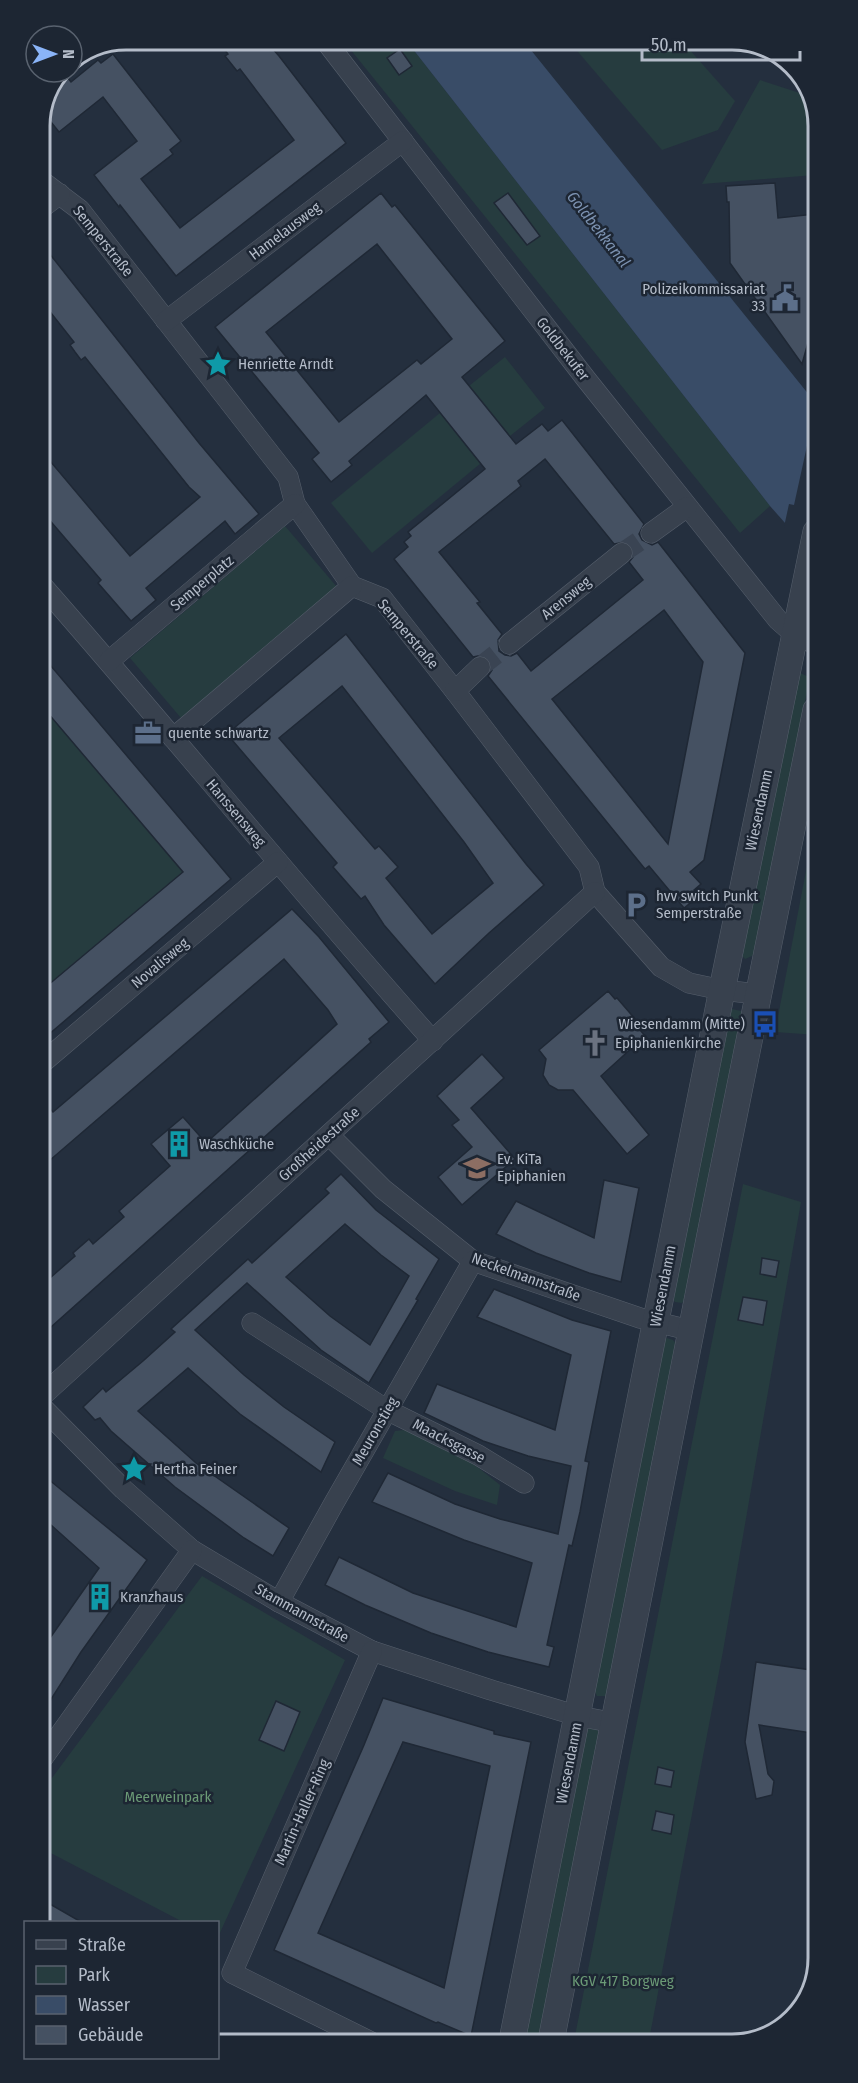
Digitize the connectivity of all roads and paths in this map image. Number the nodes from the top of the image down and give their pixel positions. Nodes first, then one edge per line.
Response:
1 (332, 49) edge
2 (403, 141) junction
3 (50, 187) edge
4 (60, 194) junction
5 (50, 202) edge
6 (166, 321) junction
7 (295, 504) junction
8 (687, 507) junction
9 (651, 533) tunnel mouth
10 (622, 553) tunnel mouth
11 (808, 584) edge
12 (352, 586) junction
13 (50, 594) edge
14 (805, 640) edge
15 (509, 644) tunnel mouth
16 (109, 661) junction
17 (480, 667) tunnel mouth
18 (455, 691) junction
19 (173, 738) junction
20 (808, 749) edge
21 (278, 862) junction
22 (595, 892) junction
23 (722, 990) junction
24 (757, 994) junction
25 (433, 1041) junction
26 (49, 1057) edge
27 (329, 1135) junction
28 (473, 1261) junction
29 (656, 1322) junction
30 (252, 1323) dead end
31 (693, 1331) junction
32 (49, 1389) edge
33 (387, 1410) junction
34 (49, 1414) edge
35 (524, 1483) dead end
36 (192, 1550) junction
37 (279, 1602) junction
38 (372, 1651) junction
39 (578, 1716) junction
40 (615, 1723) junction
41 (49, 1749) edge
42 (353, 2033) edge
43 (513, 2034) edge
44 (552, 2034) edge

1 - 2 street, Goldbekufer
2 - 6 street, Hamelausweg
2 - 8 street, Goldbekufer
3 - 4 street, Semperstraße
4 - 5 street
4 - 6 street, Semperstraße
6 - 7 street, Semperstraße
7 - 12 street, Semperstraße
7 - 16 street, Semperplatz
8 - 9 street
8 - 14 street, Goldbekufer
10 - 15 street, Arensweg
11 - 14 street, Wiesendamm
12 - 18 street, Semperstraße
12 - 19 street
13 - 16 street, Hanssensweg
14 - 23 street, Wiesendamm
16 - 19 street, Hanssensweg
17 - 18 street
18 - 22 street, Semperstraße
19 - 21 street, Hanssensweg
20 - 24 street
21 - 25 street, Hanssensweg
21 - 26 street, Novalisweg
22 - 23 street, Semperstraße
22 - 25 street, Großheidestraße
23 - 24 street, Semperstraße
23 - 29 street, Wiesendamm
24 - 31 street
25 - 27 street, Großheidestraße
27 - 28 street, Neckelmannstraße
27 - 32 street, Großheidestraße
28 - 29 street, Neckelmannstraße
28 - 33 street, Meuronstieg
29 - 31 street, Neckelmannstraße
29 - 39 street, Wiesendamm
30 - 33 street, Maacksgasse
31 - 40 street
33 - 35 street, Maacksgasse
33 - 37 street, Meuronstieg
34 - 36 street, Stammannstraße
36 - 37 street, Stammannstraße
36 - 41 street
37 - 38 street, Stammannstraße
38 - 39 street, Stammannstraße
38 - 42 street, Martin-Haller-Ring
39 - 40 street, Stammannstraße
39 - 43 street, Wiesendamm
40 - 44 street

